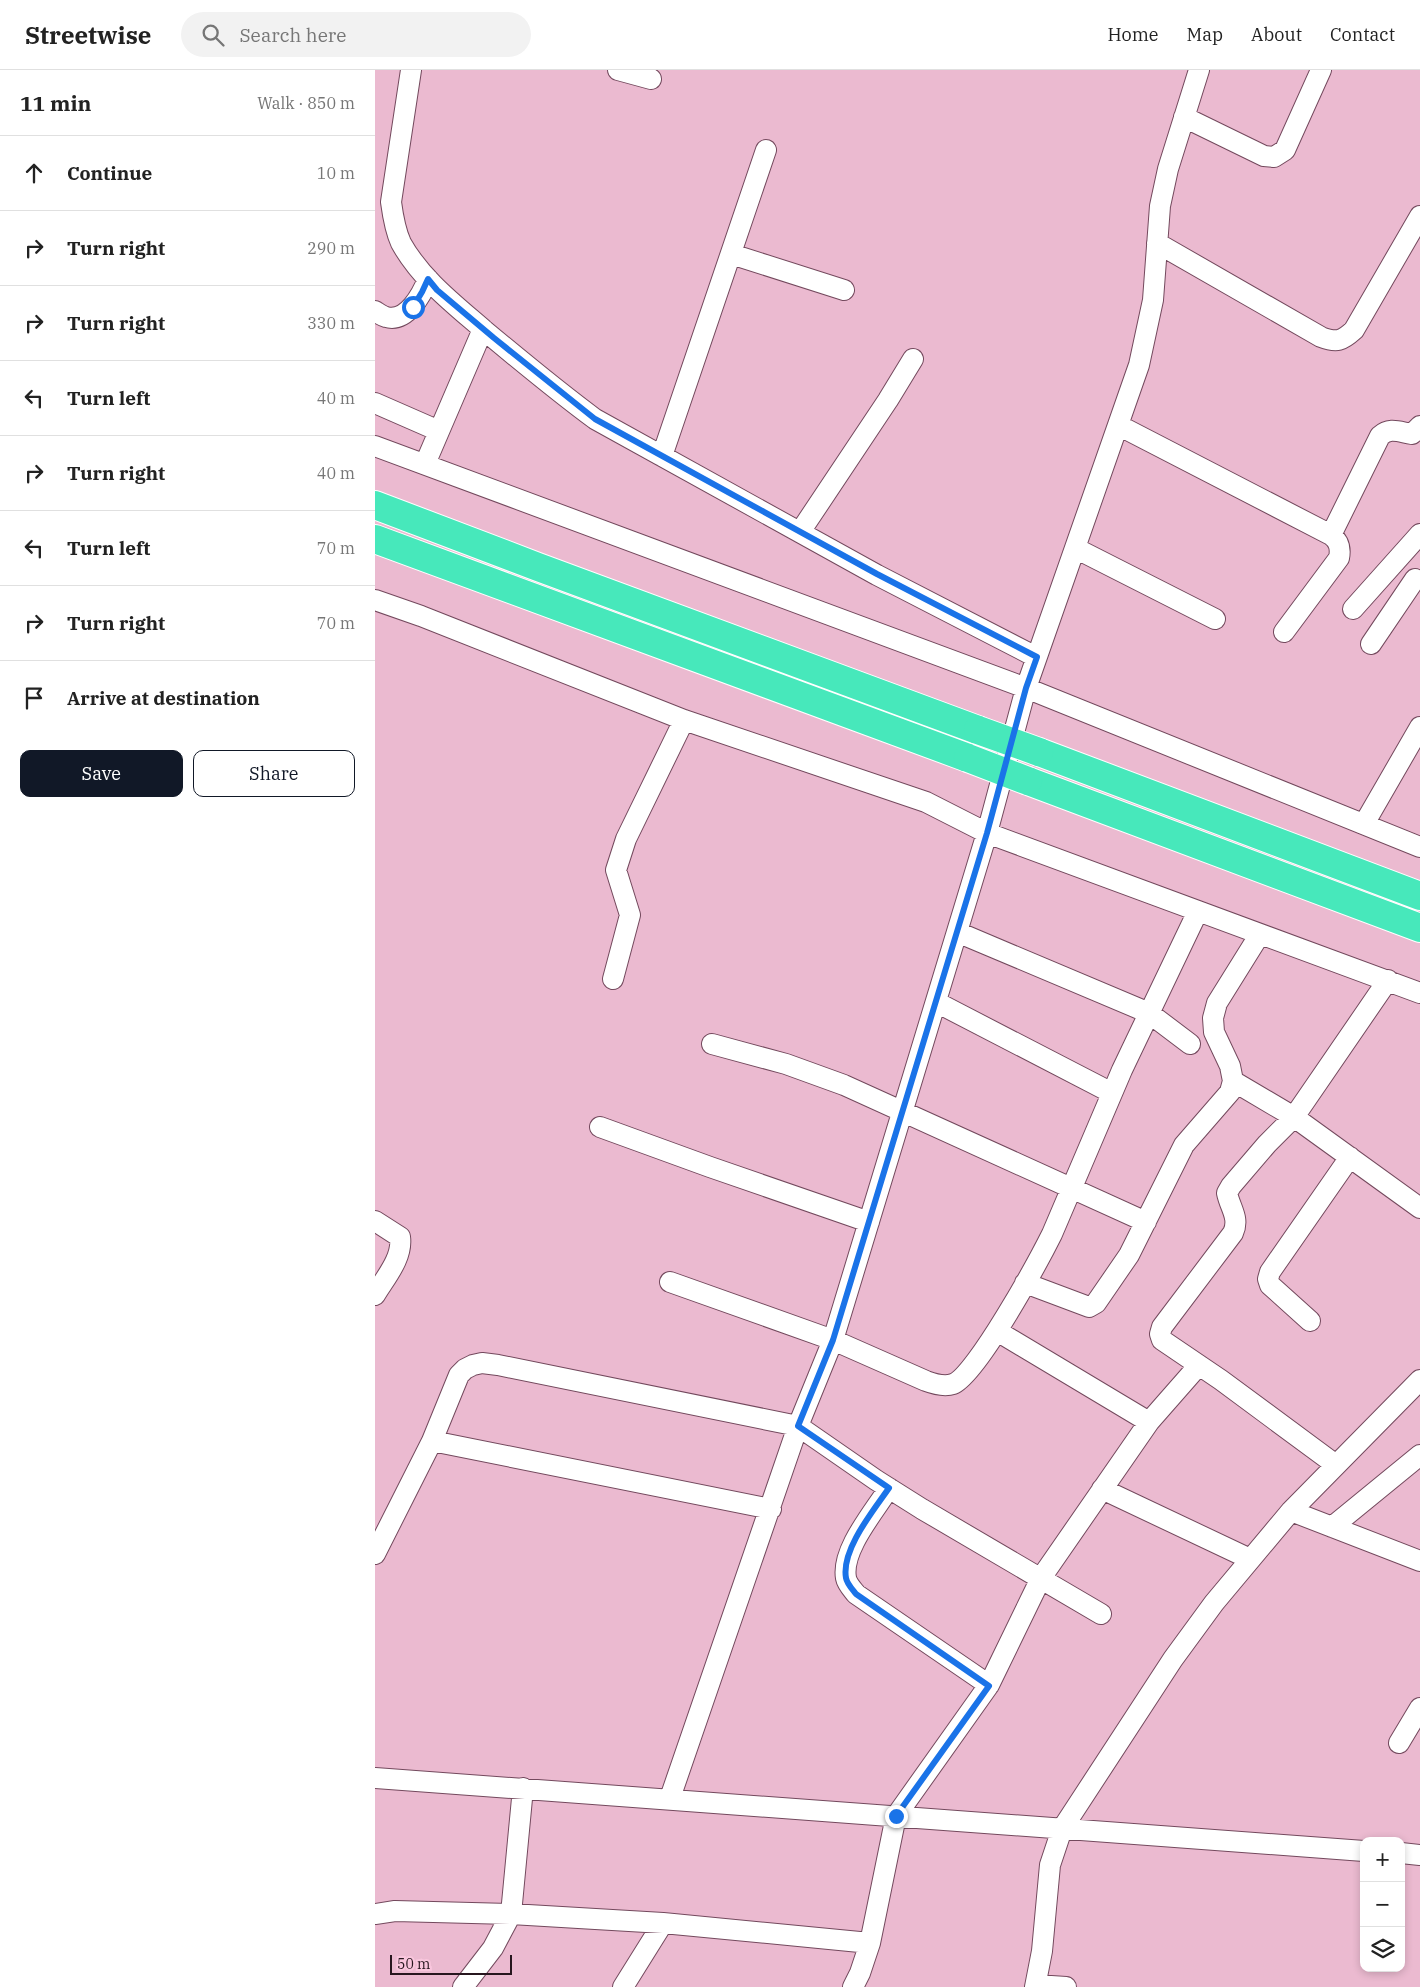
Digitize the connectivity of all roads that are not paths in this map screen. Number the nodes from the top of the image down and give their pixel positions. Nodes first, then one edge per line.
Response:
1 (411, 70) edge
2 (617, 70) edge
3 (1199, 70) edge
4 (1321, 70) edge
5 (651, 79) dead end
6 (1185, 116) junction
7 (766, 150) dead end
8 (1420, 216) edge
9 (1157, 243) junction
10 (731, 254) junction
11 (428, 279) junction
12 (844, 290) dead end
13 (375, 311) edge
14 (483, 329) junction
15 (913, 359) dead end
16 (375, 403) edge
17 (1118, 425) junction
18 (1420, 426) edge
19 (439, 431) junction
20 (375, 446) edge
21 (662, 456) junction
22 (425, 464) junction
23 (375, 505) edge
24 (800, 532) junction
25 (1420, 534) edge
26 (1331, 535) junction
27 (375, 540) edge
28 (1075, 548) junction
29 (1391, 566) junction
30 (1417, 580) edge
31 (375, 600) edge
32 (1353, 609) dead end
33 (1215, 619) dead end
34 (1284, 632) dead end
35 (1371, 644) dead end
36 (1037, 657) junction
37 (1026, 688) junction
38 (684, 720) junction
39 (1420, 728) edge
40 (1364, 824) junction
41 (987, 833) junction
42 (1420, 847) edge
43 (1420, 896) edge
44 (1198, 911) junction
45 (1420, 928) edge
46 (957, 932) junction
47 (1260, 934) junction
48 (613, 979) dead end
49 (1387, 980) junction
50 (1420, 993) edge
51 (936, 1002) junction
52 (1149, 1013) junction
53 (712, 1044) dead end
54 (1190, 1044) dead end
55 (1233, 1081) junction
56 (1112, 1092) junction
57 (903, 1110) junction
58 (1294, 1117) junction
59 (600, 1127) dead end
60 (1350, 1157) junction
61 (1071, 1189) junction
62 (1420, 1208) edge
63 (375, 1222) edge
64 (869, 1222) junction
65 (1146, 1222) junction
66 (670, 1282) dead end
67 (1025, 1283) junction
68 (375, 1296) edge
69 (1310, 1321) dead end
70 (997, 1331) junction
71 (833, 1340) junction
72 (1199, 1365) junction
73 (1420, 1380) edge
74 (1149, 1422) junction
75 (798, 1426) junction
76 (432, 1441) junction
77 (1420, 1455) edge
78 (1336, 1466) junction
79 (889, 1488) junction
80 (1102, 1489) junction
81 (771, 1509) junction
82 (1291, 1511) junction
83 (1332, 1527) junction
84 (375, 1554) edge
85 (1250, 1559) junction
86 (1420, 1561) edge
87 (1041, 1578) junction
88 (1101, 1614) dead end
89 (989, 1686) junction
90 (1420, 1708) edge
91 (1399, 1743) dead end
92 (375, 1778) edge
93 (523, 1788) junction
94 (670, 1798) junction
95 (896, 1816) junction
96 (1062, 1830) junction
97 (1360, 1851) edge
98 (1405, 1853) edge
99 (1420, 1855) edge
100 (375, 1914) edge
101 (511, 1914) junction
102 (663, 1923) junction
103 (869, 1943) junction
104 (1035, 1986) edge
105 (463, 1987) edge
106 (623, 1987) edge
107 (853, 1987) edge
108 (1066, 1987) edge

1 - 11 street
2 - 5 street
3 - 6 street
4 - 6 street
6 - 9 street
7 - 10 street
8 - 9 street
9 - 17 street
10 - 12 street
10 - 21 street
11 - 13 street
11 - 14 street
14 - 19 street
14 - 21 street
15 - 24 street
16 - 19 street
17 - 26 street
17 - 28 street
18 - 26 street
19 - 22 street
20 - 22 street
21 - 24 street
22 - 37 street
23 - 43 highway, bridge
24 - 36 street
25 - 29 street
26 - 34 street
27 - 45 highway, bridge
28 - 33 street
28 - 36 street
29 - 30 street
29 - 32 street
30 - 35 street
31 - 38 street
36 - 37 street
37 - 40 street
37 - 41 street
38 - 41 street
38 - 48 street
39 - 40 street
40 - 42 street
41 - 44 street
41 - 46 street
44 - 47 street
44 - 52 street
46 - 51 street
46 - 52 street
47 - 49 street
47 - 55 street
49 - 50 street
49 - 58 street
51 - 56 street
51 - 57 street
52 - 54 street
52 - 56 street
53 - 57 street
55 - 58 street
55 - 65 street
56 - 61 street
57 - 61 street
57 - 64 street
58 - 60 street
58 - 72 street
59 - 64 street
60 - 62 street
60 - 69 street
61 - 65 street
61 - 67 street
63 - 68 street
64 - 71 street
65 - 67 street
66 - 71 street
67 - 70 street
70 - 71 street
70 - 74 street
71 - 75 street
72 - 74 street
72 - 78 street
73 - 78 street
74 - 80 street
75 - 76 street
75 - 79 street
75 - 81 street
76 - 81 street
76 - 84 street
77 - 83 street
78 - 82 street
79 - 87 street
79 - 89 street
80 - 85 street
80 - 87 street
81 - 94 street
82 - 83 street
82 - 85 street
83 - 86 street
85 - 96 street
87 - 88 street
87 - 89 street
89 - 95 street
90 - 91 street
92 - 93 street
93 - 94 street
93 - 101 street
94 - 95 street
95 - 96 street
95 - 103 street
96 - 97 street
96 - 104 street
98 - 99 street
100 - 101 street
101 - 102 street
101 - 105 street
102 - 103 street
102 - 106 street
103 - 107 street
104 - 108 street

